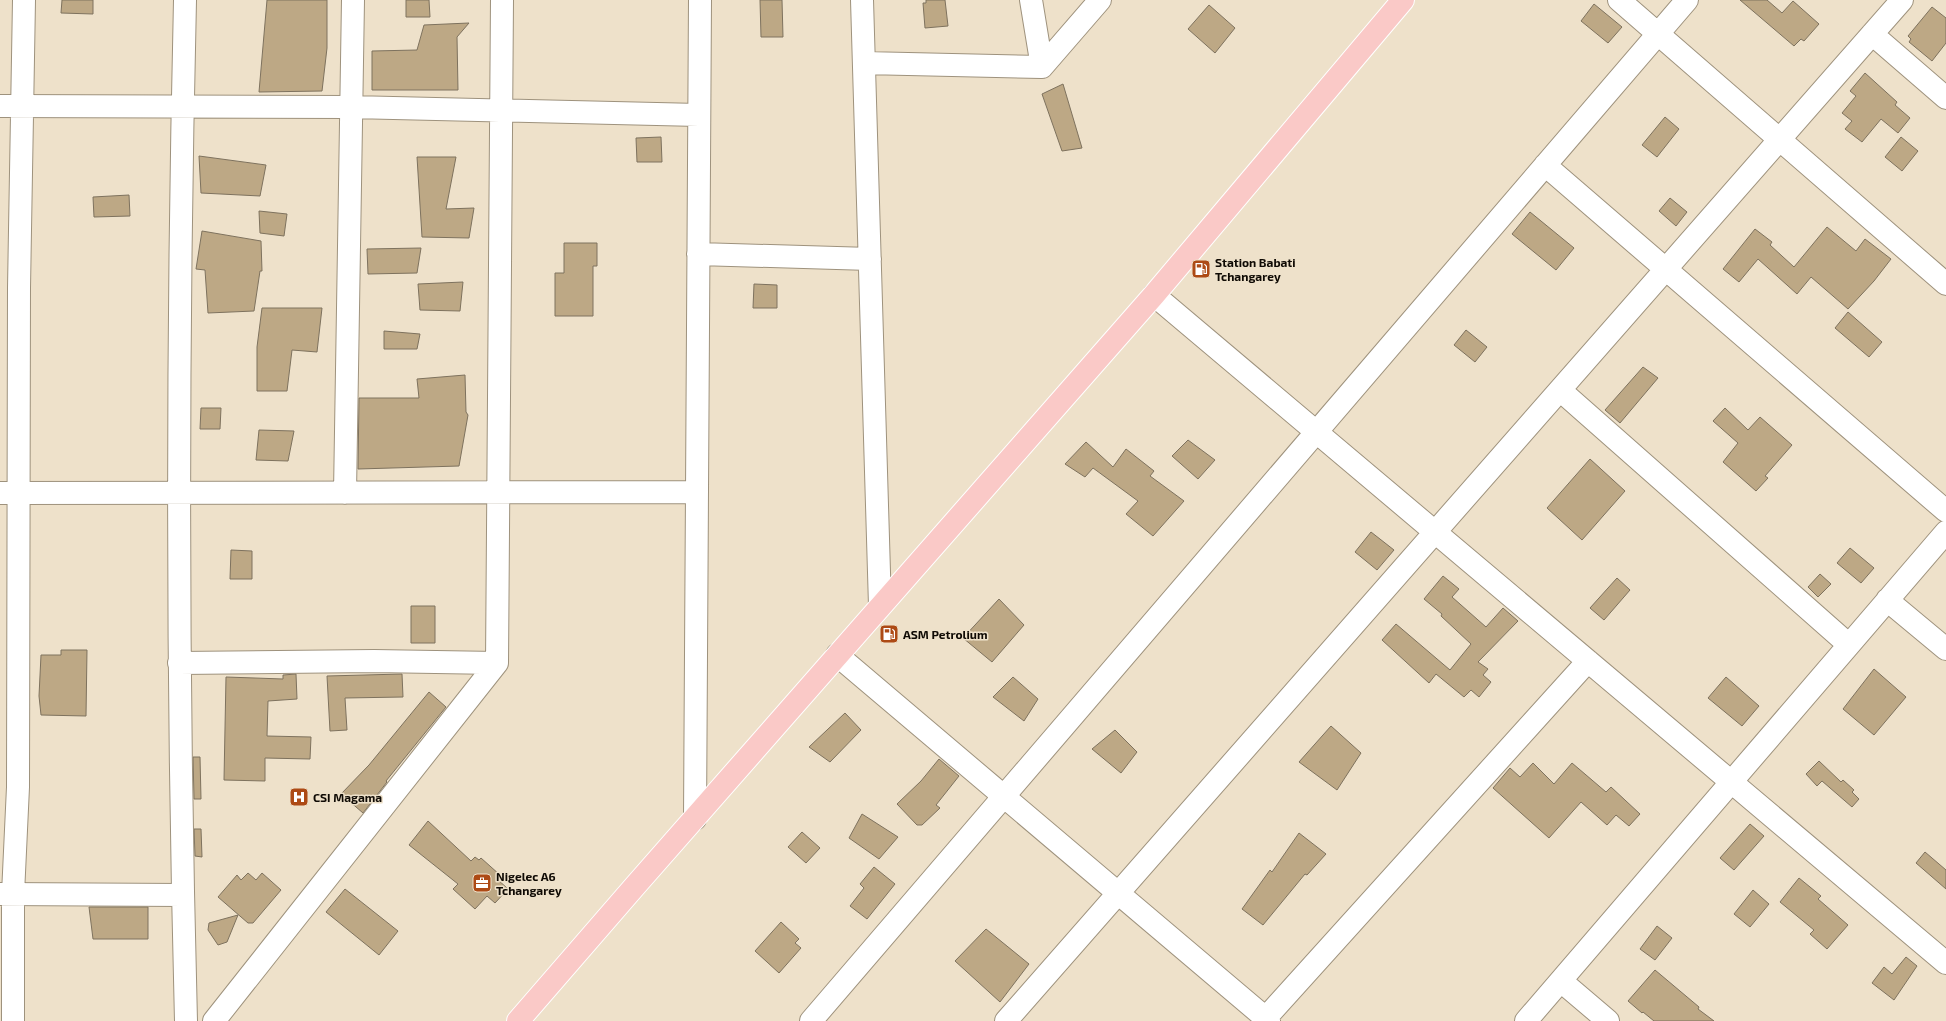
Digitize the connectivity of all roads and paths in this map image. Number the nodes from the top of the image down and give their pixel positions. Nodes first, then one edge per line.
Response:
1 (24, 0) edge
2 (185, 0) edge
3 (353, 0) edge
4 (502, 0) edge
5 (700, 0) edge
6 (862, 0) edge
7 (1031, 0) edge
8 (1100, 0) edge
9 (1403, 0) edge
10 (1619, 0) edge
11 (1687, 0) edge
12 (1902, 0) edge
13 (1658, 34) junction
14 (1872, 34) junction
15 (864, 63) junction
16 (1042, 67) junction
17 (1946, 98) edge
18 (0, 106) edge
19 (23, 106) junction
20 (183, 106) junction
21 (351, 107) junction
22 (501, 111) junction
23 (699, 115) junction
24 (1780, 140) junction
25 (1545, 165) junction
26 (698, 254) junction
27 (870, 259) junction
28 (1666, 269) junction
29 (1946, 284) edge
30 (1154, 295) junction
31 (1560, 390) junction
32 (1316, 432) junction
33 (498, 492) junction
34 (697, 492) junction
35 (10, 493) edge
36 (178, 493) junction
37 (345, 493) junction
38 (1946, 512) edge
39 (1435, 532) junction
40 (1946, 532) edge
41 (1888, 600) junction
42 (880, 606) junction
43 (1849, 645) junction
44 (1946, 650) edge
45 (837, 655) junction
46 (1588, 661) junction
47 (179, 663) junction
48 (497, 663) junction
49 (1731, 782) junction
50 (1003, 796) junction
51 (694, 819) junction
52 (1118, 893) junction
53 (7, 894) edge
54 (183, 895) junction
55 (1946, 963) edge
56 (1561, 981) junction
57 (526, 1018) edge
58 (1266, 1020) edge
59 (13, 1021) edge
60 (186, 1021) edge
61 (214, 1021) edge
62 (811, 1021) edge
63 (1006, 1021) edge
64 (1526, 1021) edge
65 (1608, 1021) edge

1 - 19 street
2 - 20 street
3 - 21 street
4 - 22 street
5 - 23 street
6 - 15 street
7 - 16 street
8 - 16 street
9 - 30 main road
10 - 13 street
11 - 13 street
12 - 14 street
13 - 24 street
13 - 25 street
14 - 17 street
14 - 24 street
15 - 16 street
15 - 27 street
18 - 19 street
19 - 20 street
19 - 35 street
20 - 21 street
20 - 36 street
21 - 22 street
21 - 37 street
22 - 23 street
22 - 33 street
23 - 26 street
24 - 28 street
24 - 29 street
25 - 28 street
25 - 32 street
26 - 27 street
26 - 34 street
27 - 42 street
28 - 31 street
28 - 38 street
30 - 32 street
30 - 42 main road
31 - 39 street
31 - 43 street
32 - 39 street
32 - 50 street
33 - 34 street
33 - 37 street
33 - 48 street
34 - 51 street
35 - 36 street
35 - 53 street
36 - 37 street
36 - 47 street
39 - 46 street
39 - 52 street
40 - 41 street
41 - 43 street
41 - 44 street
42 - 45 main road
43 - 49 street
45 - 50 street
45 - 51 main road
46 - 49 street
46 - 58 street
47 - 48 street
47 - 54 street
48 - 61 street
49 - 55 street
49 - 56 street
50 - 52 street
50 - 62 street
51 - 57 main road
52 - 58 street
52 - 63 street
53 - 54 street
53 - 59 street
54 - 60 street
56 - 64 street
56 - 65 street

